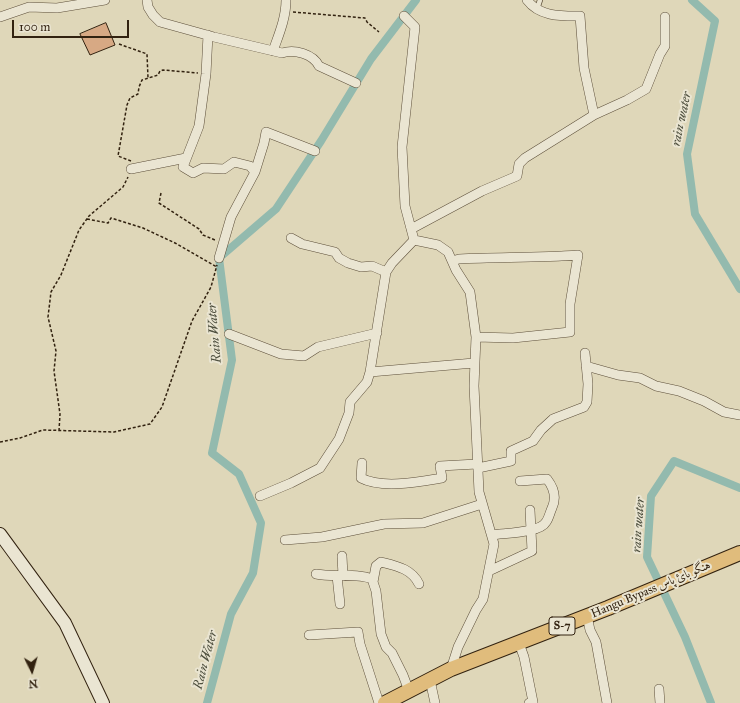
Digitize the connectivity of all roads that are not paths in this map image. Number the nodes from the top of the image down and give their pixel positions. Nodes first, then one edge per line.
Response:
1 (105, 0) edge
2 (147, 0) edge
3 (286, 0) edge
4 (527, 0) edge
5 (539, 4) edge
6 (404, 16) dead end
7 (0, 17) edge
8 (665, 17) dead end
9 (208, 35) junction
10 (273, 51) junction
11 (356, 83) dead end
12 (594, 115) junction
13 (315, 151) dead end
14 (186, 158) junction
15 (130, 169) road end
16 (255, 172) junction
17 (411, 229) junction
18 (291, 238) dead end
19 (414, 240) junction
20 (452, 260) junction
21 (218, 263) road end
22 (386, 272) junction
23 (377, 333) junction
24 (229, 334) dead end
25 (476, 337) junction
26 (584, 353) dead end
27 (474, 362) junction
28 (586, 366) junction
29 (370, 372) junction
30 (740, 415) edge
31 (362, 463) dead end
32 (477, 466) junction
33 (520, 481) dead end
34 (260, 496) dead end
35 (482, 504) junction
36 (530, 510) dead end
37 (530, 530) junction
38 (0, 534) edge
39 (492, 535) junction
40 (285, 540) dead end
41 (740, 553) edge
42 (342, 556) dead end
43 (489, 571) junction
44 (316, 574) dead end
45 (340, 576) junction
46 (373, 579) junction
47 (419, 584) dead end
48 (340, 604) dead end
49 (587, 616) junction
50 (309, 636) dead end
51 (519, 643) junction
52 (451, 669) junction
53 (430, 680) junction
54 (659, 689) dead end
55 (409, 691) junction
56 (103, 703) edge
57 (379, 703) edge
58 (385, 703) edge
59 (435, 703) edge
60 (529, 703) edge
61 (607, 703) edge
62 (660, 703) edge

1 - 7 street
2 - 9 street
3 - 10 street
4 - 5 street
5 - 12 street
6 - 17 street
8 - 12 street
9 - 10 street
9 - 14 street
10 - 11 street
12 - 17 street
13 - 16 street
14 - 15 street
14 - 16 street
16 - 21 street
17 - 19 street
18 - 22 street
19 - 20 street
19 - 22 street
20 - 25 street
20 - 25 street
22 - 23 street
23 - 24 street
23 - 29 street
25 - 27 street
26 - 28 street
27 - 29 street
27 - 32 street
28 - 30 street
28 - 32 street
29 - 34 street
31 - 32 street
32 - 35 street
33 - 37 street
35 - 39 street
35 - 40 street
36 - 37 street
37 - 39 street
37 - 43 street
38 - 56 street
39 - 43 street
41 - 49 main road, Hangu Bypass ہنگو بائ پاس / S-7
42 - 45 street
43 - 52 street
44 - 45 street
45 - 46 street
45 - 48 street
46 - 47 street
46 - 55 street
49 - 51 main road, Hangu Bypass ہنگو بائ پاس / S-7
49 - 61 street
50 - 57 street
51 - 52 main road, Hangu Bypass ہنگو بائ پاس / S-7
51 - 60 street
52 - 53 main road, Hangu Bypass ہنگو بائ پاس / S-7
53 - 55 main road, Hangu Bypass ہنگو بائ پاس / S-7
53 - 59 street
54 - 62 street
55 - 58 main road, Hangu Bypass ہنگو بائ پاس / S-7

